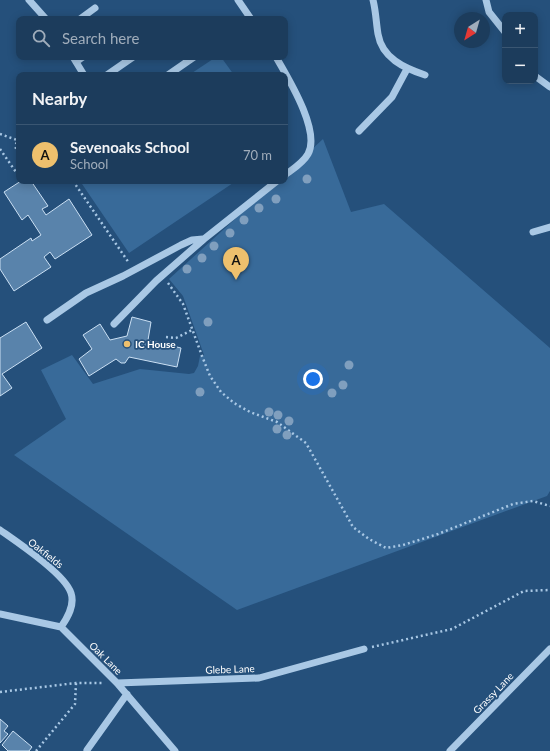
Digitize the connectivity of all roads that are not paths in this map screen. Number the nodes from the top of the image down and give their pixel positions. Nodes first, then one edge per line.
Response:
1 (29, 0) edge
2 (238, 0) edge
3 (373, 0) edge
4 (486, 0) edge
5 (94, 8) dead end
6 (43, 16) edge
7 (84, 16) edge
8 (248, 16) edge
9 (502, 28) edge
10 (74, 60) edge
11 (129, 60) edge
12 (190, 60) edge
13 (278, 60) edge
14 (407, 69) junction
15 (82, 72) edge
16 (111, 72) edge
17 (172, 72) edge
18 (284, 72) edge
19 (424, 75) dead end
20 (538, 78) edge
21 (288, 79) edge
22 (550, 87) edge
23 (359, 131) dead end
24 (288, 173) edge
25 (273, 184) edge
26 (550, 227) edge
27 (533, 232) dead end
28 (204, 239) junction
29 (47, 320) dead end
30 (114, 324) dead end
31 (0, 530) edge
32 (0, 614) edge
33 (61, 627) junction
34 (364, 649) road end
35 (550, 649) edge
36 (117, 683) junction
37 (127, 694) junction
38 (87, 750) edge
39 (175, 751) edge
40 (450, 751) edge

1 - 6 street
2 - 8 street
3 - 14 street
4 - 9 street
5 - 7 street
10 - 15 street
11 - 16 street
12 - 17 street
13 - 18 street
14 - 19 street
14 - 23 street
20 - 22 street
21 - 24 street
25 - 28 street
26 - 27 street
28 - 29 street
28 - 30 street
31 - 33 street, Oakfields
32 - 33 street
33 - 36 street, Oak Lane
34 - 36 street, Glebe Lane
35 - 40 street, Grassy Lane
36 - 37 street, Oak Lane
37 - 38 street
37 - 39 street, Oak Lane

